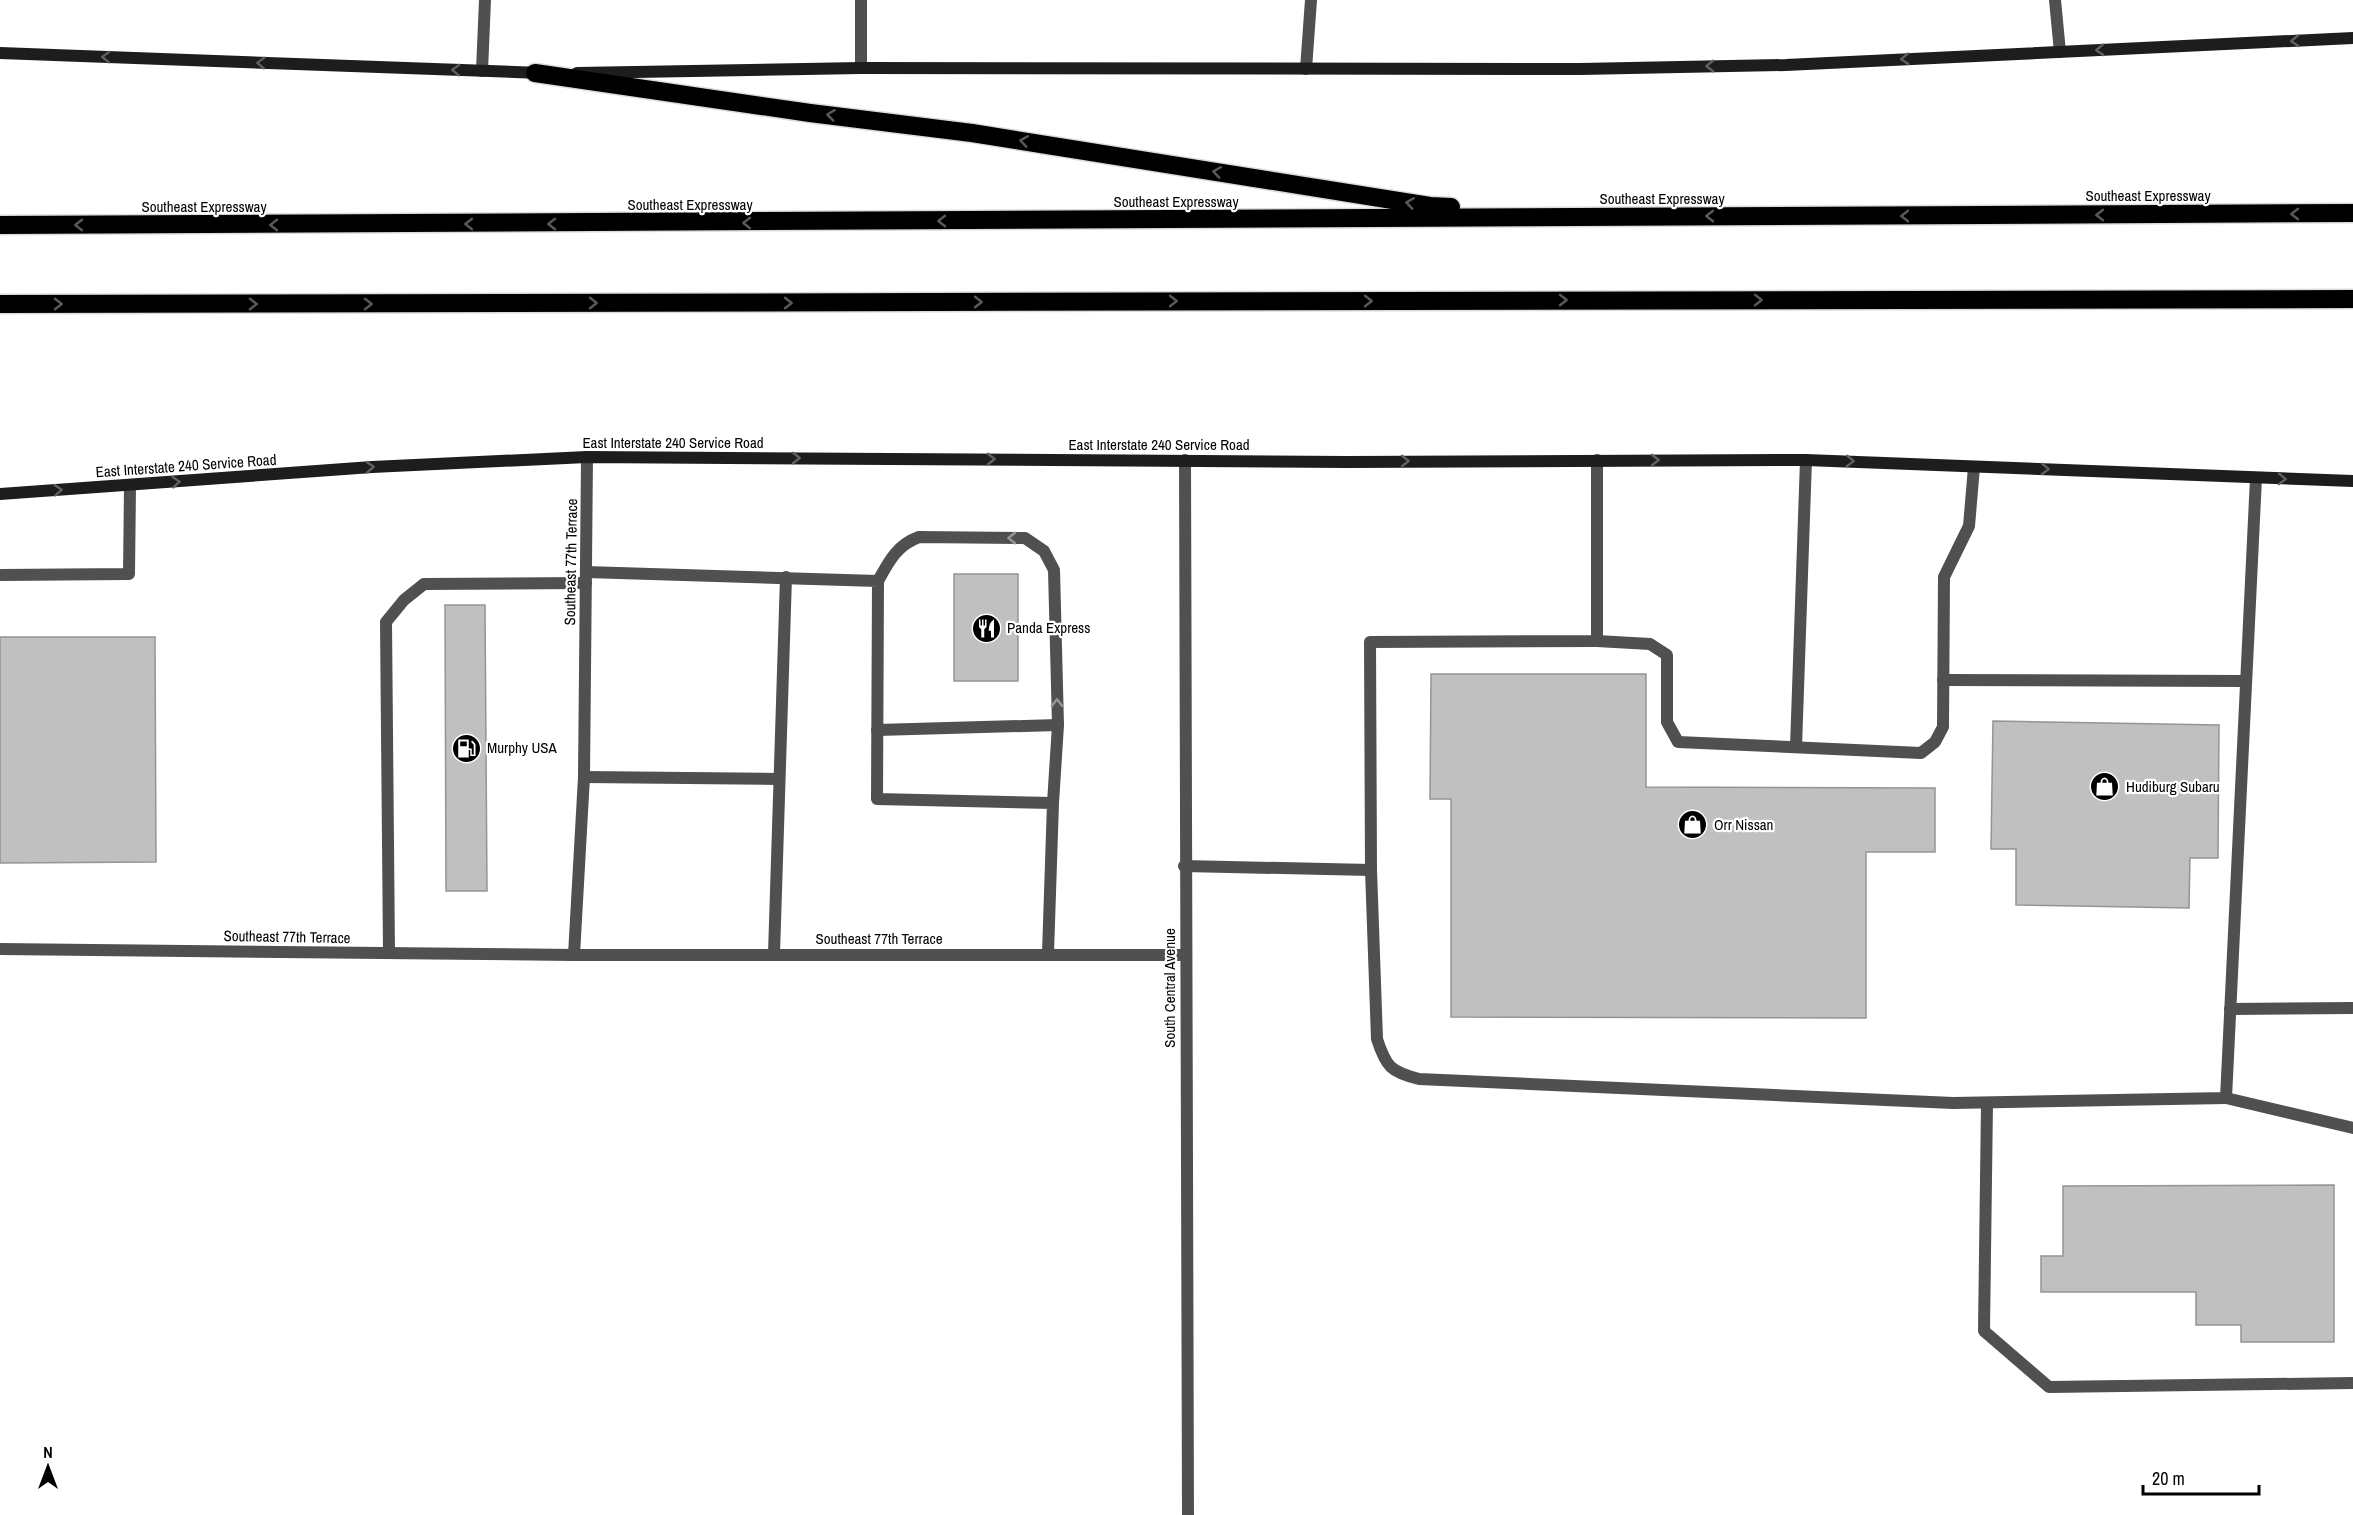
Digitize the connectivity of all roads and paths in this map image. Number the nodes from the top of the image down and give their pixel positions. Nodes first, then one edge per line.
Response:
1 (485, 0) edge
2 (861, 0) edge
3 (1311, 0) edge
4 (2055, 0) edge
5 (2353, 38) edge
6 (2061, 52) junction
7 (0, 53) edge
8 (861, 68) junction
9 (1306, 69) junction
10 (482, 71) junction
11 (535, 73) junction
12 (2353, 213) edge
13 (1657, 217) junction
14 (0, 225) edge
15 (2353, 298) edge
16 (0, 304) edge
17 (587, 457) junction
18 (1597, 459) junction
19 (1806, 459) junction
20 (1185, 460) junction
21 (1974, 466) junction
22 (2256, 478) junction
23 (2353, 482) edge
24 (130, 486) junction
25 (0, 494) edge
26 (0, 575) edge
27 (586, 577) junction
28 (786, 577) junction
29 (878, 581) junction
30 (1597, 641) junction
31 (1943, 680) junction
32 (2245, 681) junction
33 (1058, 725) junction
34 (877, 730) junction
35 (1796, 747) junction
36 (584, 777) junction
37 (779, 779) junction
38 (1053, 803) junction
39 (1184, 866) junction
40 (1371, 870) junction
41 (0, 948) edge
42 (389, 953) junction
43 (1048, 953) junction
44 (774, 954) junction
45 (574, 955) junction
46 (1184, 955) junction
47 (2353, 1008) edge
48 (2230, 1009) junction
49 (2226, 1098) junction
50 (1987, 1102) junction
51 (2353, 1128) edge
52 (2353, 1383) edge
53 (1188, 1515) edge

1 - 10 street
2 - 8 street
3 - 9 street
4 - 6 street
5 -> 6 main road
6 -> 9 main road
10 -> 7 main road
8 - 9 main road
8 - 11 main road
10 - 11 main road
13 -> 11 highway
12 -> 13 highway, Southeast Expressway
13 -> 14 highway, Southeast Expressway
16 -> 15 highway
17 -> 20 main road, East Interstate 240 Service Road
24 -> 17 main road, East Interstate 240 Service Road
17 - 27 street, Southeast 77th Terrace
18 -> 19 main road, East Interstate 240 Service Road
20 -> 18 main road, East Interstate 240 Service Road
18 - 30 street
19 -> 21 main road, East Interstate 240 Service Road
19 - 35 street
20 - 39 street, South Central Avenue
21 -> 22 main road, East Interstate 240 Service Road
21 - 31 street
22 -> 23 main road, East Interstate 240 Service Road
22 - 32 street
25 -> 24 main road, East Interstate 240 Service Road
24 - 26 street
27 - 28 street
27 - 36 street, Southeast 77th Terrace
27 - 42 street
28 - 29 street
28 - 37 street
33 -> 29 street
29 - 34 street
30 - 35 street
30 - 40 street
31 - 32 street
31 - 35 street
32 - 48 street
33 - 34 street
33 - 38 street
34 - 38 street
36 - 37 street
36 - 45 street, Southeast 77th Terrace
37 - 44 street
38 - 43 street
39 - 40 street
39 - 46 street, South Central Avenue
40 - 50 street
41 - 42 street, Southeast 77th Terrace
42 - 45 street, Southeast 77th Terrace
43 - 44 street, Southeast 77th Terrace
43 - 46 street, Southeast 77th Terrace
44 - 45 street, Southeast 77th Terrace
46 - 53 street, South Central Avenue
47 - 48 street
48 - 49 street
49 - 50 street
49 - 51 street
50 - 52 street

